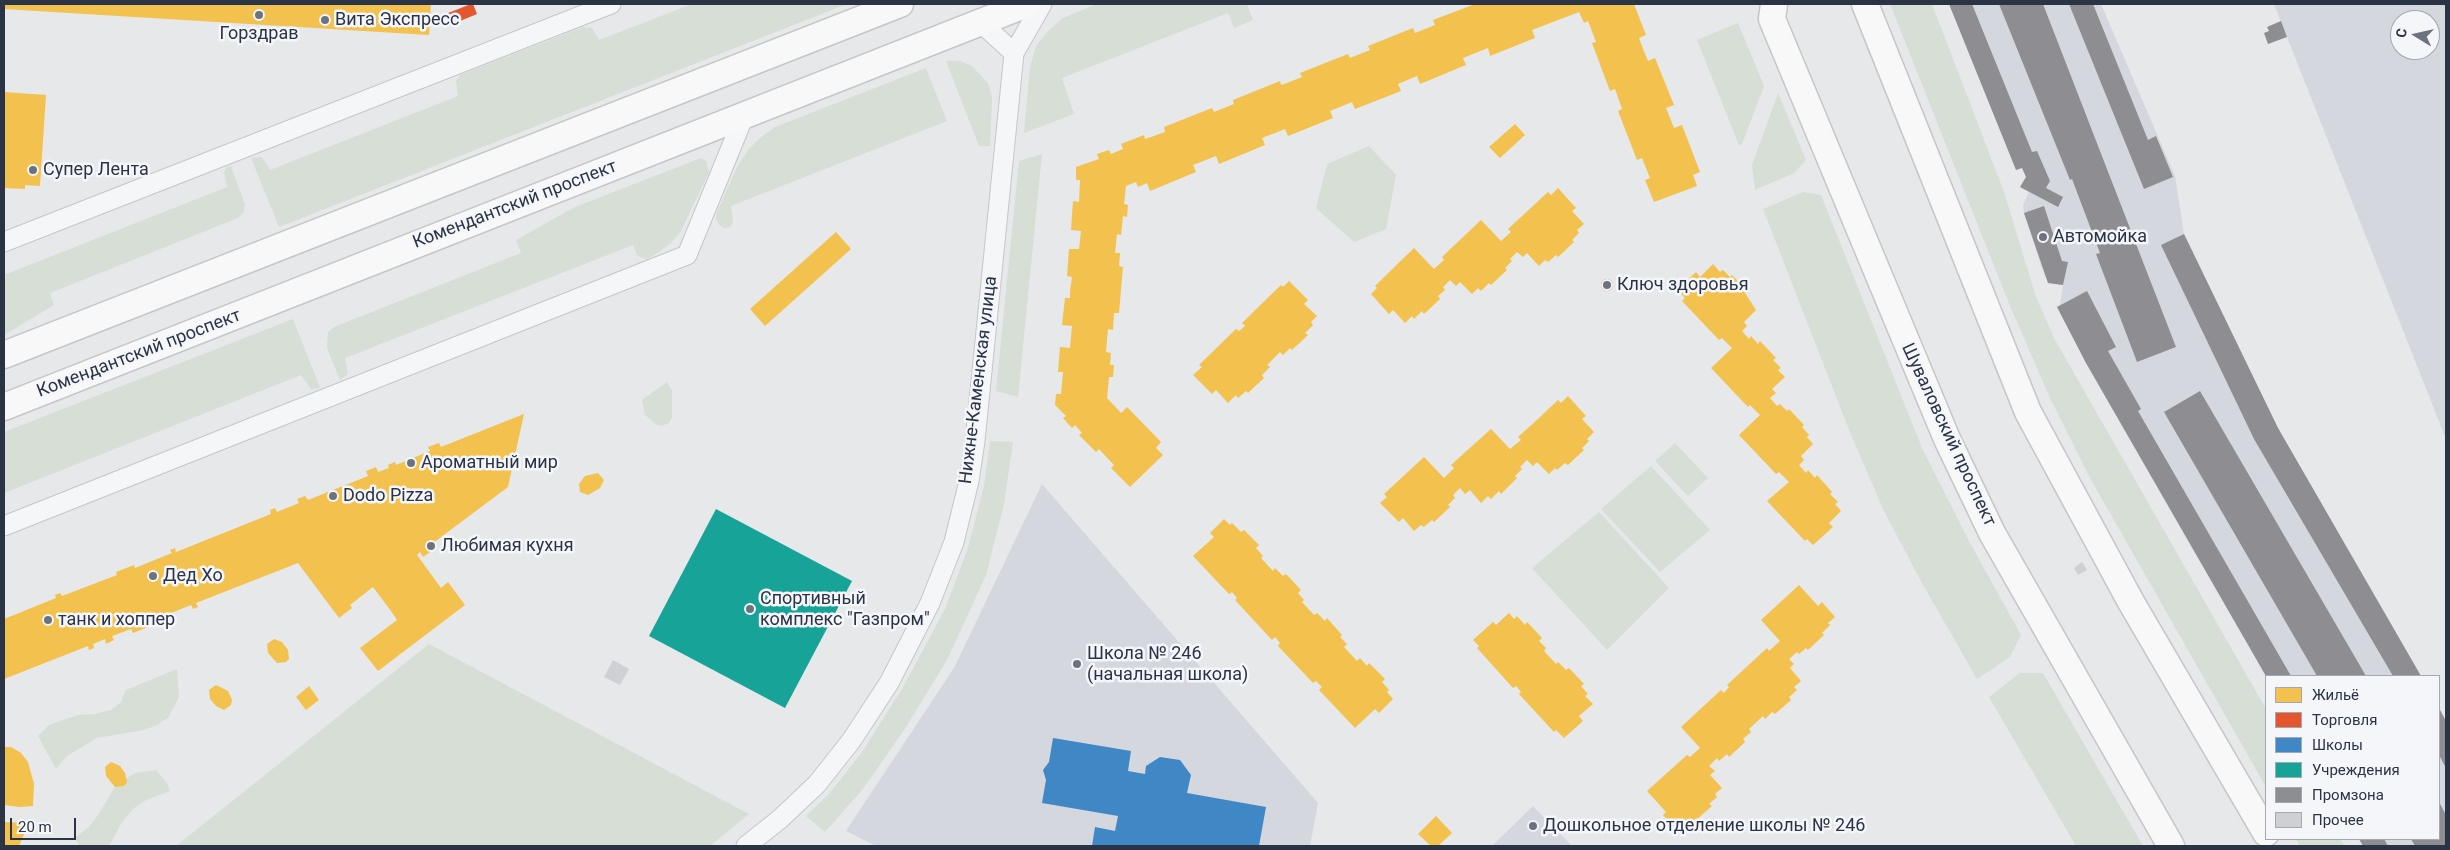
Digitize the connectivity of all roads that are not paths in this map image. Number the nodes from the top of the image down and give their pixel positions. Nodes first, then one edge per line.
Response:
1 (610, 4) edge
2 (900, 4) edge
3 (1027, 4) edge
4 (1042, 4) edge
5 (1774, 4) edge
6 (1865, 4) edge
7 (980, 22) junction
8 (1014, 53) junction
9 (744, 116) junction
10 (4, 242) edge
11 (4, 355) edge
12 (4, 406) edge
13 (4, 526) edge
14 (2265, 831) edge
15 (746, 846) edge
16 (2171, 846) edge

1 - 10 street
2 - 11 main road
3 - 7 main road, Комендантский проспект
4 - 8 street, Нижне-Каменская улица
5 - 16 main road, Шуваловский проспект
6 - 14 main road
7 - 8 street
7 - 9 main road, Комендантский проспект
8 - 15 street, Нижне-Каменская улица
9 - 12 main road, Комендантский проспект
9 - 13 street

